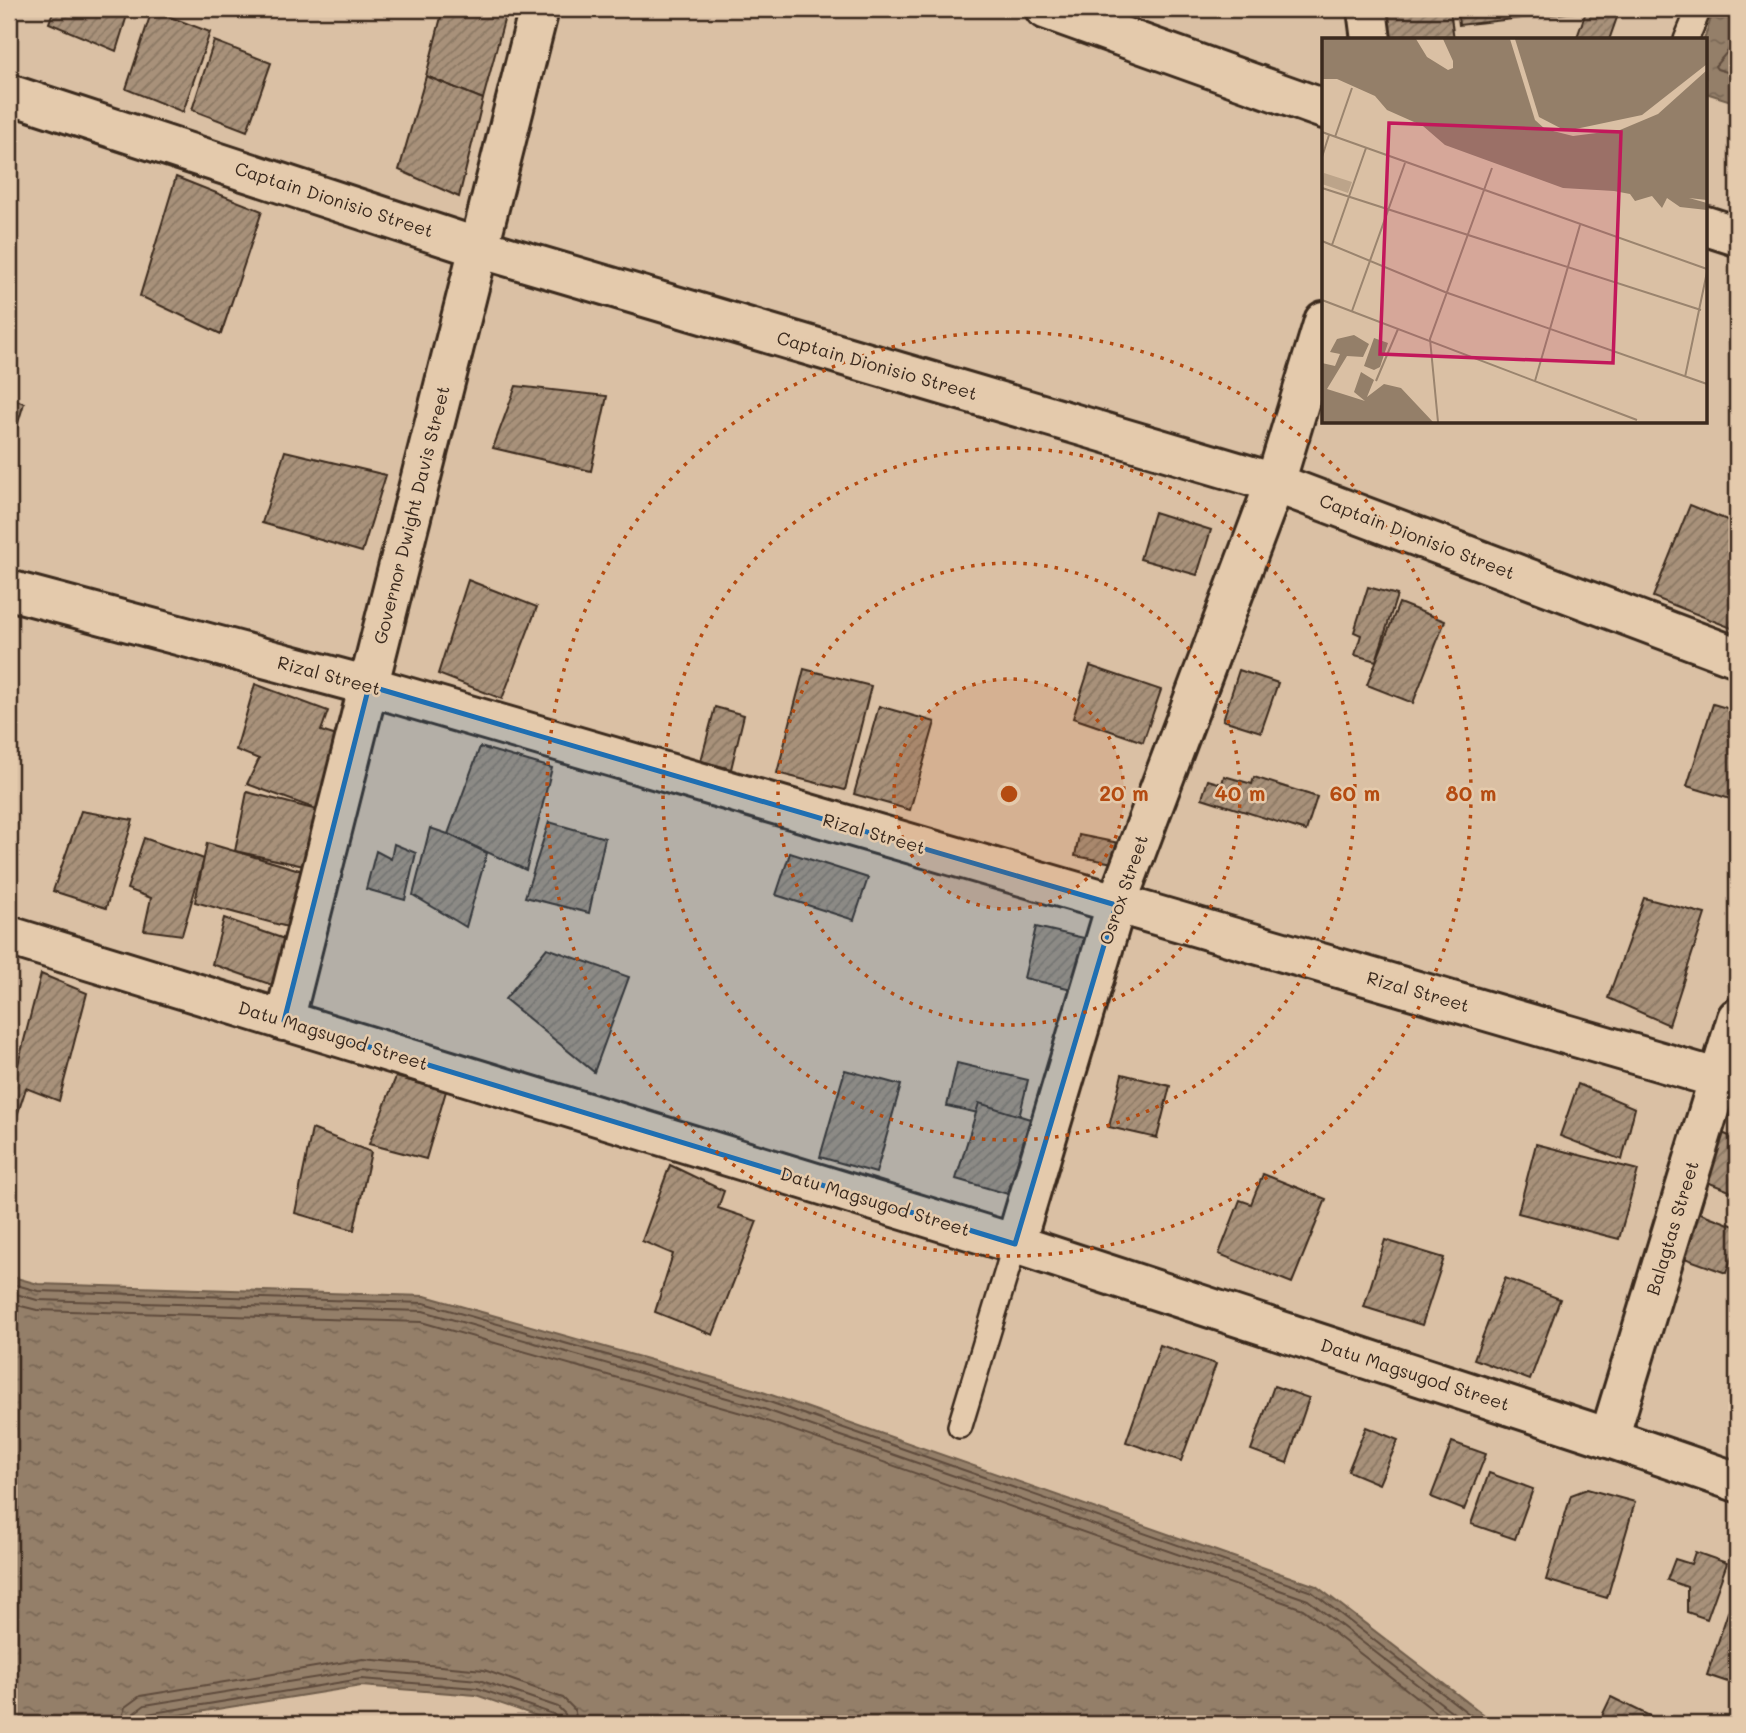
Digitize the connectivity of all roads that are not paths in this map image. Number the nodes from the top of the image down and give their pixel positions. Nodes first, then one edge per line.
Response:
1 (539, 9) edge
2 (1045, 9) edge
3 (1367, 9) edge
4 (1699, 9) edge
5 (1371, 38) edge
6 (1687, 38) edge
7 (9, 94) edge
8 (1322, 108) edge
9 (1708, 227) edge
10 (1737, 236) edge
11 (479, 248) junction
12 (1322, 328) edge
13 (1275, 483) junction
14 (9, 590) edge
15 (1737, 657) edge
16 (369, 686) junction
17 (1116, 905) junction
18 (9, 936) edge
19 (1737, 1018) edge
20 (284, 1021) junction
21 (1728, 1081) edge
22 (1015, 1244) junction
23 (960, 1426) dead end
24 (1609, 1438) junction
25 (1737, 1482) edge

1 - 11 street, Governor Dwight Davis Street
2 - 8 street
3 - 5 street
4 - 6 lane
7 - 11 street, Captain Dionisio Street
9 - 10 street
11 - 13 street, Captain Dionisio Street
11 - 16 street, Governor Dwight Davis Street
12 - 13 street, Osrox Street
13 - 15 street, Captain Dionisio Street
13 - 17 street, Osrox Street
14 - 16 street, Rizal Street
16 - 17 street, Rizal Street
16 - 20 street, Governor Dwight Davis Street
17 - 21 street, Rizal Street
17 - 22 street, Osrox Street
18 - 20 street, Datu Magsugod Street
19 - 21 street, Balagtas Street
20 - 22 street, Datu Magsugod Street
21 - 24 street, Balagtas Street
22 - 23 lane, Osrox Street
22 - 24 street, Datu Magsugod Street
24 - 25 street, Datu Magsugod Street

